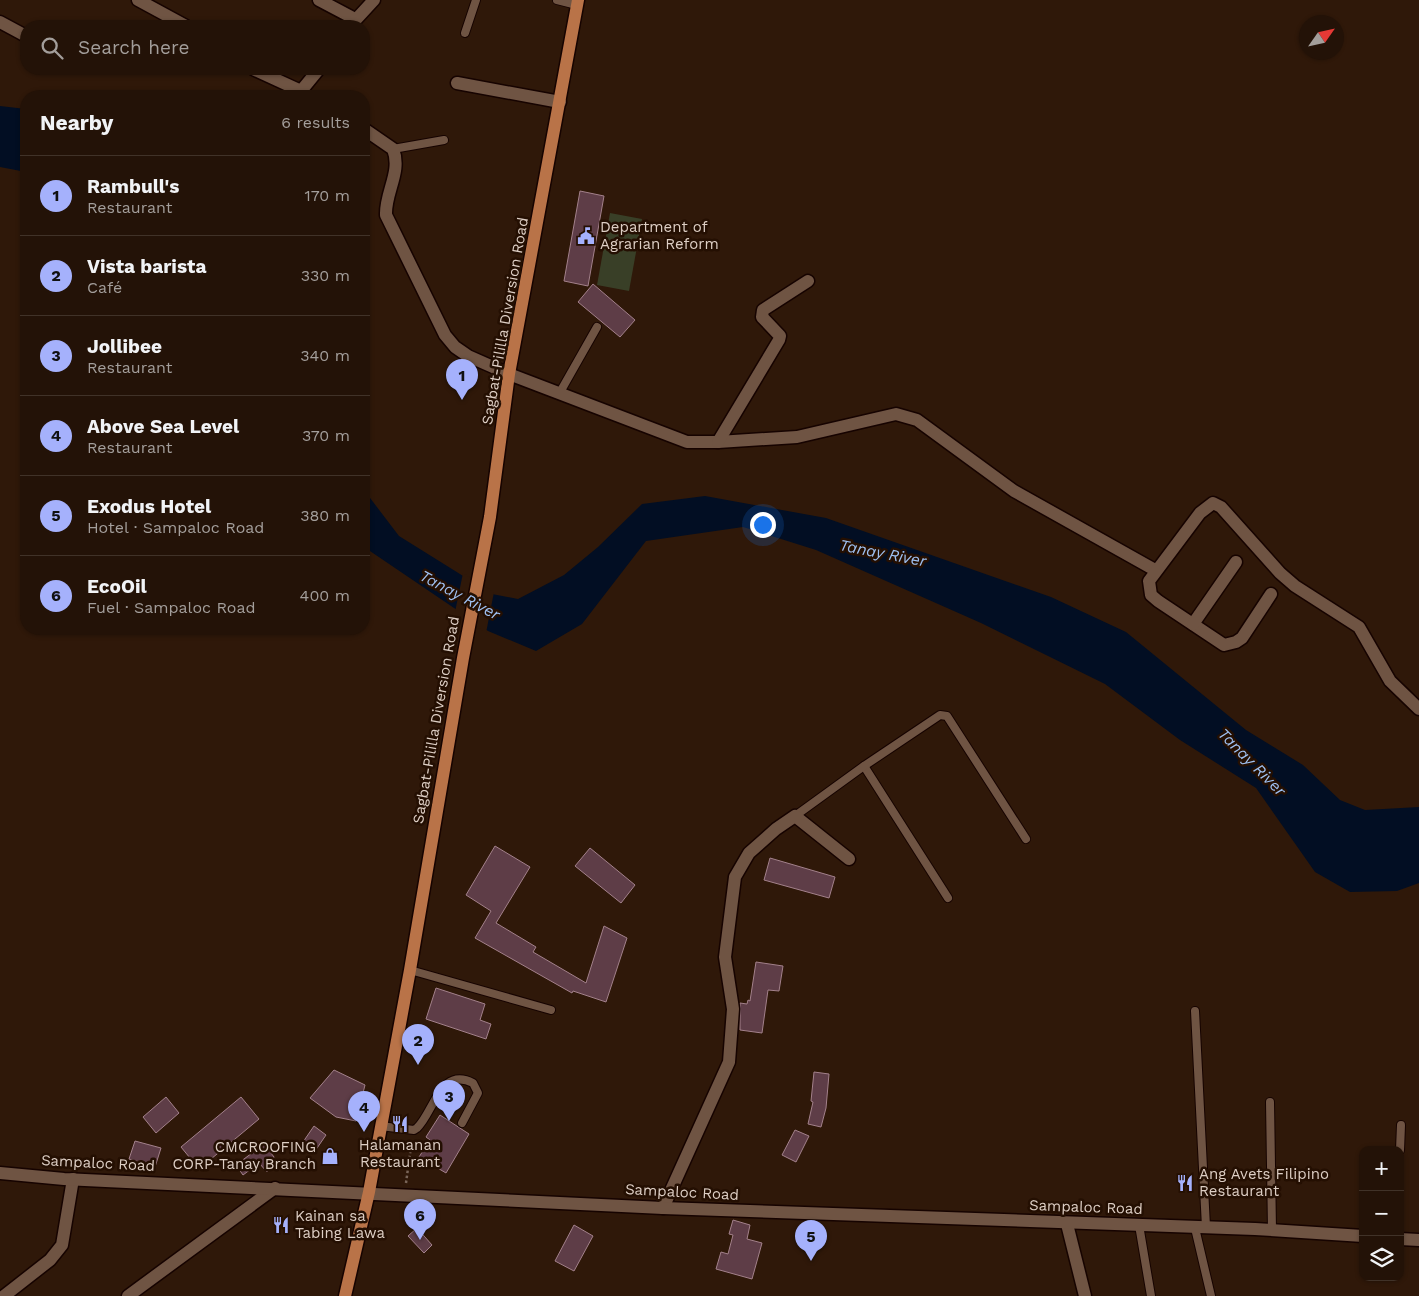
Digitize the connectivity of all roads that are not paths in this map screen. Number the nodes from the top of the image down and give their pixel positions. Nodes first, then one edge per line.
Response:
1 (138, 0) edge
2 (321, 0) edge
3 (374, 0) edge
4 (476, 0) edge
5 (557, 0) edge
6 (578, 3) edge
7 (175, 20) edge
8 (349, 20) edge
9 (356, 20) edge
10 (0, 22) edge
11 (20, 33) edge
12 (465, 33) dead end
13 (266, 75) edge
14 (316, 75) edge
15 (457, 83) dead end
16 (299, 90) edge
17 (308, 90) edge
18 (560, 102) junction
19 (370, 133) edge
20 (444, 140) dead end
21 (393, 149) junction
22 (808, 281) dead end
23 (597, 327) dead end
24 (510, 374) junction
25 (559, 394) junction
26 (718, 442) junction
27 (1236, 562) dead end
28 (1155, 570) junction
29 (1271, 594) dead end
30 (1193, 624) junction
31 (1419, 710) edge
32 (864, 766) junction
33 (795, 816) junction
34 (1026, 839) dead end
35 (849, 859) dead end
36 (948, 898) dead end
37 (410, 970) junction
38 (551, 1010) dead end
39 (1194, 1011) dead end
40 (1270, 1102) dead end
41 (462, 1123) dead end
42 (1401, 1125) dead end
43 (380, 1126) junction
44 (1400, 1146) edge
45 (0, 1173) edge
46 (73, 1179) junction
47 (275, 1188) junction
48 (369, 1192) junction
49 (663, 1208) junction
50 (1067, 1224) junction
51 (1139, 1225) junction
52 (1201, 1227) junction
53 (1272, 1230) junction
54 (1359, 1236) edge
55 (1404, 1239) edge
56 (1419, 1240) edge
57 (4, 1296) edge
58 (128, 1296) edge
59 (345, 1296) edge
60 (1085, 1296) edge
61 (1152, 1296) edge
62 (1211, 1296) edge

1 - 7 street
2 - 8 street
3 - 9 street
4 - 12 lane
5 - 6 lane
6 - 18 main road, Sagbat-Pililla Diversion Road
10 - 11 street
13 - 16 street
14 - 17 street
15 - 18 street
18 - 24 main road, Sagbat-Pililla Diversion Road
19 - 21 street
20 - 21 lane
21 - 24 street
22 - 26 street
23 - 25 lane
24 - 25 street
24 - 37 main road, Sagbat-Pililla Diversion Road
25 - 26 street
26 - 28 street
27 - 30 street
28 - 30 street
28 - 31 street
29 - 30 street
32 - 33 lane
32 - 34 lane
32 - 36 lane
33 - 35 street
33 - 49 street
37 - 38 lane
37 - 43 main road, Sagbat-Pililla Diversion Road
39 - 52 lane
40 - 53 lane
41 - 43 lane
42 - 44 lane
43 - 48 main road, Sagbat-Pililla Diversion Road
45 - 46 street, Sampaloc Road
46 - 47 street, Sampaloc Road
46 - 57 street
47 - 48 street, Sampaloc Road
47 - 58 street
48 - 49 street, Sampaloc Road
48 - 59 main road, Sagbat-Pililla Diversion Road
49 - 50 street, Sampaloc Road
50 - 51 street, Sampaloc Road
50 - 60 street
51 - 52 street, Sampaloc Road
51 - 61 lane
52 - 53 street, Sampaloc Road
52 - 62 lane
53 - 54 street, Sampaloc Road
55 - 56 street

